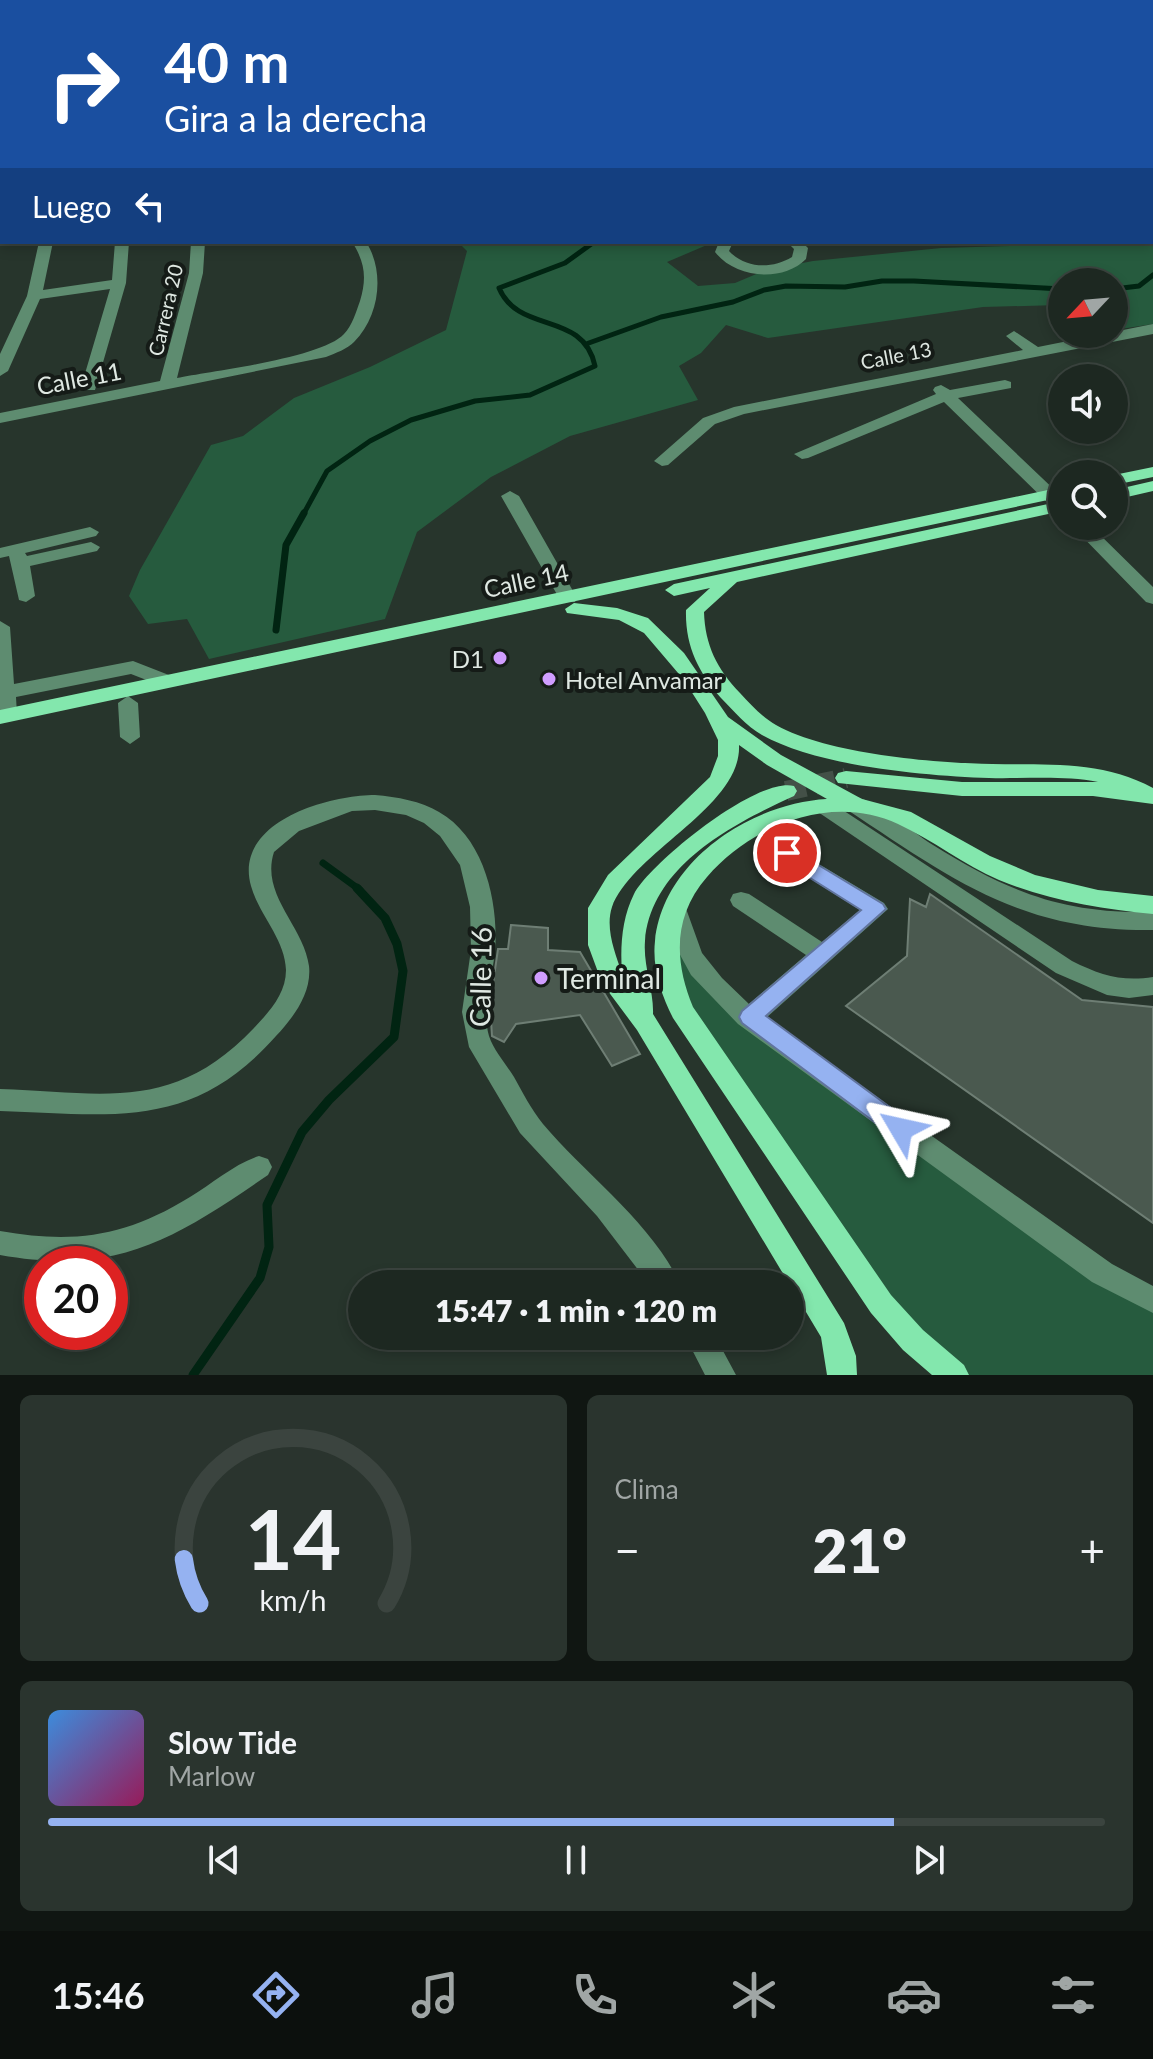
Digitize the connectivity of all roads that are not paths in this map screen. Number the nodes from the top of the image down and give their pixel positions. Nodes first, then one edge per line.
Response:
1 (46, 244) edge
2 (122, 244) edge
3 (198, 244) edge
4 (360, 244) edge
5 (725, 244) edge
6 (796, 244) edge
7 (119, 283) junction
8 (34, 296) junction
9 (1153, 329) edge
10 (1014, 336) dead end
11 (1034, 351) junction
12 (0, 371) edge
13 (923, 372) junction
14 (1005, 385) dead end
15 (167, 386) junction
16 (89, 387) dead end
17 (946, 395) junction
18 (0, 418) edge
19 (802, 454) dead end
20 (662, 461) dead end
21 (1153, 472) edge
22 (1128, 477) edge
23 (1153, 486) edge
24 (1048, 491) edge
25 (1128, 492) edge
26 (510, 496) dead end
27 (1048, 503) edge
28 (1048, 504) edge
29 (91, 540) dead end
30 (1098, 540) edge
31 (12, 555) edge
32 (733, 579) junction
33 (1145, 580) edge
34 (639, 583) junction
35 (666, 591) junction
36 (26, 596) dead end
37 (1153, 598) edge
38 (571, 604) junction
39 (695, 610) junction
40 (0, 627) edge
41 (167, 682) junction
42 (6, 692) junction
43 (128, 703) junction
44 (2, 720) edge
45 (721, 722) junction
46 (130, 737) dead end
47 (846, 778) tunnel mouth
48 (786, 791) tunnel mouth
49 (1153, 798) edge
50 (854, 804) junction
51 (826, 807) junction
52 (787, 853) dead end
53 (741, 900) dead end
54 (676, 905) junction
55 (1152, 908) edge
56 (822, 954) junction
57 (1153, 986) edge
58 (750, 1017) junction
59 (646, 1023) junction
60 (0, 1100) edge
61 (259, 1167) dead end
62 (0, 1243) edge
63 (655, 1270) edge
64 (1153, 1300) edge
65 (707, 1350) edge
66 (721, 1375) edge
67 (842, 1375) edge
68 (954, 1375) edge

1 - 8 street
2 - 7 street
3 - 15 street, Carrera 20
4 - 15 street, Calle 11
5 - 6 street
7 - 8 street
7 - 16 street
8 - 12 street
9 - 11 street, Calle 13
10 - 11 street
11 - 13 street, Calle 13
13 - 17 street
13 - 20 street, Calle 13
14 - 17 street
15 - 18 street, Calle 11
17 - 19 street
17 - 24 street
21 - 22 main road
23 - 25 main road
26 - 38 street
27 - 34 main road, Calle 14
28 - 32 main road, Calle 14
29 - 31 street
30 - 33 street
31 - 36 street
32 - 35 main road, Calle 14
32 - 39 main road
33 - 37 street
34 - 35 main road
34 - 38 main road, Calle 14
35 - 38 main road, Calle 14
35 - 39 main road
38 - 41 main road, Calle 14
38 - 43 main road, Calle 14
38 - 45 main road
39 - 49 main road
40 - 42 street
41 - 42 street
41 - 44 main road, Calle 14
42 - 44 street
43 - 44 main road, Calle 14
43 - 46 street
45 - 50 main road
45 - 59 main road
47 - 49 main road
48 - 59 main road
50 - 51 main road
50 - 55 street
51 - 54 main road
51 - 57 street
52 - 56 street
53 - 56 street
54 - 58 street
54 - 68 main road
56 - 58 street
58 - 64 street
59 - 67 main road
60 - 63 street, Calle 16
61 - 62 street
65 - 66 street

